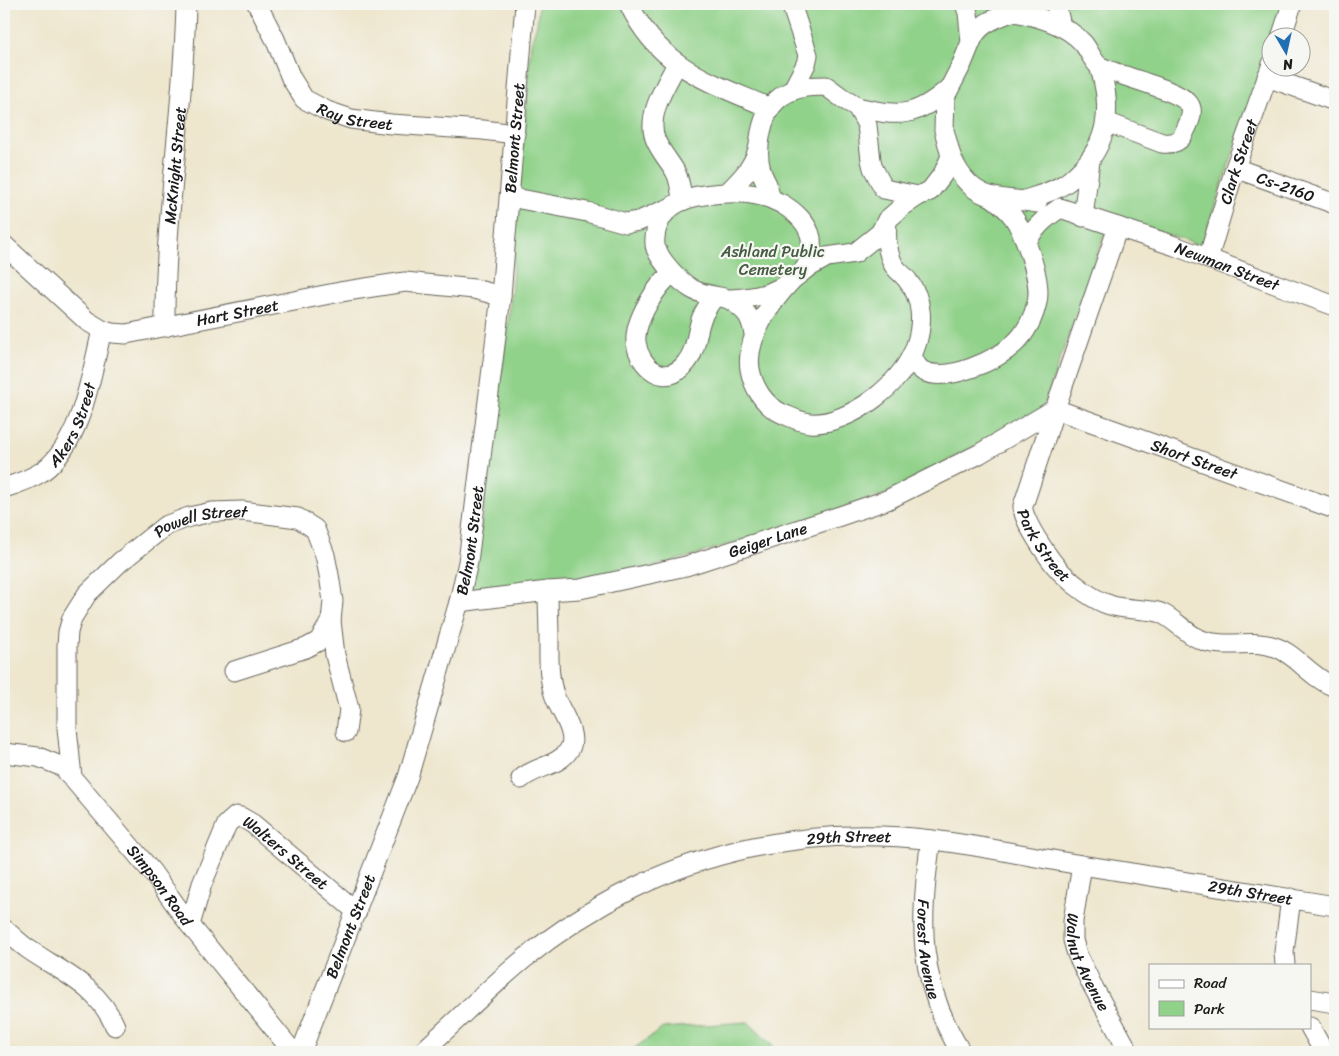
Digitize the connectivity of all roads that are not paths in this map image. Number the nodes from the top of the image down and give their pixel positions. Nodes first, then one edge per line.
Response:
1 (186, 4) edge
2 (257, 4) edge
3 (526, 4) edge
4 (630, 4) edge
5 (791, 4) edge
6 (965, 4) edge
7 (1032, 4) edge
8 (1056, 4) edge
9 (1292, 4) edge
10 (1015, 12) junction
11 (1060, 26) junction
12 (1284, 28) edge
13 (971, 42) junction
14 (808, 55) junction
15 (677, 64) junction
16 (1099, 66) junction
17 (1266, 78) edge
18 (1286, 78) edge
19 (826, 86) junction
20 (949, 88) junction
21 (792, 91) junction
22 (1335, 101) edge
23 (857, 107) junction
24 (770, 108) junction
25 (1106, 122) junction
26 (514, 134) junction
27 (759, 145) junction
28 (951, 156) junction
29 (1090, 161) junction
30 (1235, 168) junction
31 (973, 187) junction
32 (884, 189) junction
33 (728, 192) junction
34 (924, 194) junction
35 (510, 197) junction
36 (992, 197) junction
37 (772, 199) junction
38 (1025, 200) junction
39 (1335, 204) edge
40 (674, 205) junction
41 (1060, 208) junction
42 (1084, 217) junction
43 (887, 220) junction
44 (626, 223) junction
45 (1118, 227) junction
46 (808, 229) junction
47 (1026, 242) junction
48 (4, 245) edge
49 (655, 248) junction
50 (848, 254) junction
51 (1208, 260) junction
52 (894, 266) junction
53 (673, 273) junction
54 (798, 275) junction
55 (501, 296) junction
56 (722, 298) junction
57 (1335, 306) edge
58 (165, 327) junction
59 (102, 330) junction
60 (754, 334) junction
61 (911, 356) junction
62 (924, 371) junction
63 (894, 382) junction
64 (1055, 409) junction
65 (4, 488) edge
66 (1335, 509) edge
67 (548, 591) junction
68 (459, 602) junction
69 (331, 621) junction
70 (234, 671) dead end
71 (1335, 687) edge
72 (346, 732) dead end
73 (4, 753) edge
74 (72, 777) junction
75 (520, 779) dead end
76 (931, 840) junction
77 (1082, 865) junction
78 (1291, 898) junction
79 (1335, 906) edge
80 (357, 912) junction
81 (190, 926) junction
82 (4, 929) edge
83 (1285, 964) edge
84 (1312, 999) edge
85 (1335, 1003) edge
86 (115, 1026) dead end
87 (1311, 1028) edge
88 (293, 1052) edge
89 (300, 1052) edge
90 (422, 1052) edge
91 (960, 1052) edge
92 (1129, 1052) edge
93 (1324, 1052) edge

1 - 58 street, McKnight Street
2 - 26 street, Ray Street
3 - 26 street, Belmont Street
4 - 15 street
5 - 14 street
6 - 13 street
7 - 10 street
8 - 11 street
9 - 12 street
10 - 11 street
10 - 13 street
11 - 16 street
13 - 20 street
14 - 19 street
14 - 21 street
15 - 24 street
15 - 40 street
16 - 25 street
16 - 25 street
17 - 30 street, Clark Street
18 - 22 street
19 - 21 street
19 - 23 street
20 - 23 street
20 - 28 street
21 - 24 street
23 - 32 street
24 - 27 street
25 - 29 street
26 - 35 street, Belmont Street
27 - 33 street
27 - 37 street
28 - 31 street
28 - 34 street
29 - 38 street
29 - 42 street
30 - 39 street, Cs-2160
30 - 51 street, Clark Street
31 - 34 street
31 - 36 street
32 - 34 street
32 - 43 street
33 - 37 street
33 - 40 street
34 - 43 street
35 - 44 street
35 - 55 street, Belmont Street
36 - 38 street
36 - 47 street
37 - 46 street
38 - 41 street, Newman Street
40 - 44 street
40 - 49 street
41 - 42 street, Newman Street
41 - 47 street
42 - 45 street, Newman Street
43 - 50 street
43 - 52 street
44 - 49 street
45 - 51 street, Newman Street
45 - 64 street, Park Street
46 - 50 street
46 - 54 street
47 - 62 street
48 - 59 street, Hart Street
49 - 53 street
50 - 52 street
50 - 54 street
51 - 57 street, Newman Street
52 - 61 street
53 - 56 street
53 - 56 street
54 - 56 street
54 - 60 street
55 - 58 street, Hart Street
55 - 68 street, Belmont Street
56 - 60 street
58 - 59 street, Hart Street
59 - 65 street, Akers Street
60 - 63 street
61 - 62 street
61 - 63 street
62 - 63 street
64 - 66 street, Short Street
64 - 67 street, Geiger Lane
64 - 71 street, Park Street
67 - 68 street, Geiger Lane
67 - 75 street
68 - 80 street, Belmont Street
69 - 70 street
69 - 72 street, Powell Street
69 - 74 street, Powell Street
73 - 74 street, Simpson Road
74 - 81 street, Simpson Road
76 - 77 street, 29th Street
76 - 90 street, 29th Street
76 - 91 street, Forest Avenue
77 - 78 street, 29th Street
77 - 92 street, Walnut Avenue
78 - 79 street, 29th Street
78 - 83 street
80 - 81 street, Walters Street
80 - 89 street, Belmont Street
81 - 88 street, Simpson Road
82 - 86 street
84 - 85 street
87 - 93 street

